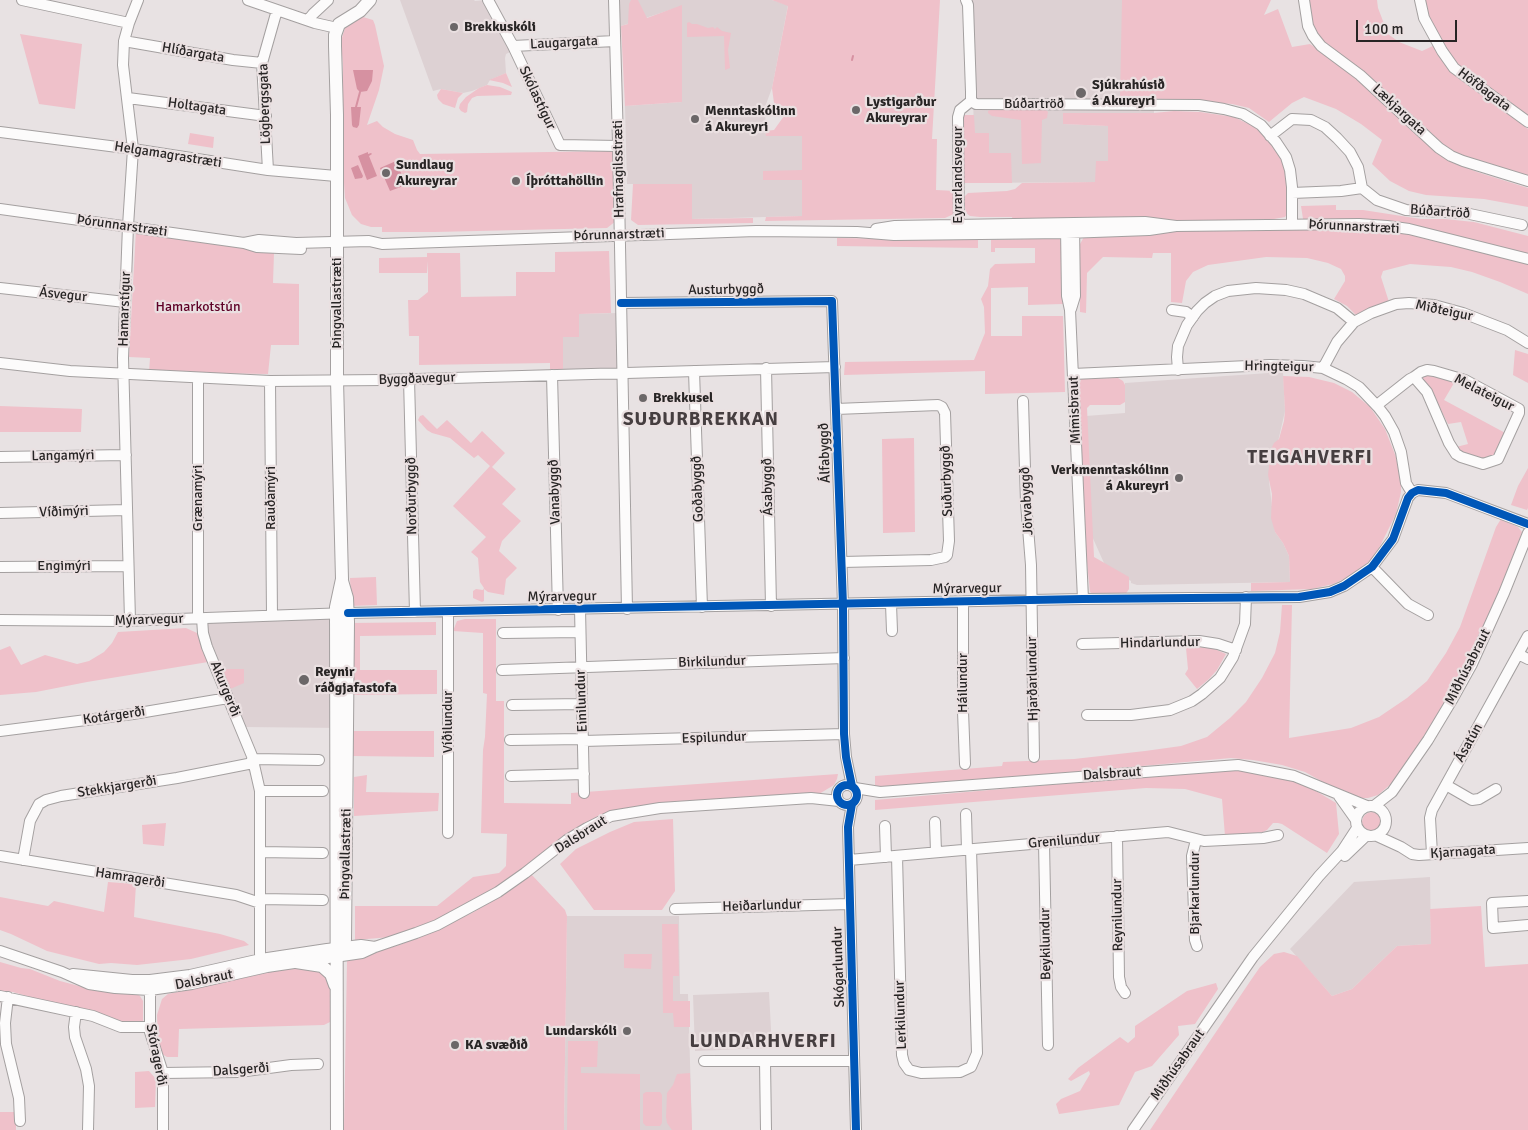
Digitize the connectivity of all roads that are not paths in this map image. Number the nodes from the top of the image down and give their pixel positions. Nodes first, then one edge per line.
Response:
1 (22, 0) edge
2 (138, 0) edge
3 (249, 0) edge
4 (328, 0) edge
5 (370, 0) edge
6 (488, 0) edge
7 (614, 0) edge
8 (966, 0) edge
9 (1304, 0) edge
10 (1420, 0) edge
11 (277, 10) junction
12 (308, 20) junction
13 (129, 22) junction
14 (337, 28) junction
15 (124, 41) junction
16 (615, 41) junction
17 (513, 46) junction
18 (262, 63) junction
19 (128, 98) junction
20 (970, 101) junction
21 (266, 116) junction
22 (1528, 122) edge
23 (0, 132) edge
24 (1270, 136) junction
25 (618, 146) junction
26 (133, 149) junction
27 (268, 170) junction
28 (336, 176) junction
29 (1528, 181) edge
30 (1362, 188) junction
31 (1292, 193) junction
32 (0, 209) edge
33 (1292, 224) junction
34 (1522, 225) dead end
35 (128, 226) junction
36 (1070, 228) junction
37 (959, 230) junction
38 (620, 235) junction
39 (336, 246) junction
40 (1528, 259) edge
41 (0, 288) edge
42 (832, 301) joint
43 (125, 302) junction
44 (621, 303) junction
45 (1172, 310) dead end
46 (1192, 317) junction
47 (1354, 322) junction
48 (1528, 343) edge
49 (0, 364) edge
50 (835, 367) junction
51 (766, 368) junction
52 (1323, 368) junction
53 (1178, 370) junction
54 (694, 371) junction
55 (622, 374) junction
56 (1073, 374) junction
57 (124, 375) junction
58 (552, 375) junction
59 (1414, 377) junction
60 (198, 378) junction
61 (409, 379) junction
62 (337, 380) junction
63 (270, 381) junction
64 (1023, 401) dead end
65 (1377, 405) junction
66 (836, 409) junction
67 (126, 455) junction
68 (0, 457) edge
69 (1412, 493) junction
70 (127, 510) junction
71 (0, 513) edge
72 (1528, 524) edge
73 (1528, 533) edge
74 (842, 562) junction
75 (128, 566) junction
76 (0, 567) edge
77 (1372, 567) junction
78 (1246, 598) junction
79 (1083, 599) junction
80 (1032, 600) junction
81 (963, 602) junction
82 (891, 604) junction
83 (844, 605) junction
84 (771, 606) junction
85 (702, 607) junction
86 (627, 608) junction
87 (580, 609) junction
88 (558, 610) junction
89 (415, 612) junction
90 (448, 612) junction
91 (342, 614) junction
92 (272, 616) junction
93 (1428, 616) dead end
94 (200, 618) junction
95 (0, 620) edge
96 (130, 620) junction
97 (892, 631) dead end
98 (580, 632) junction
99 (503, 633) dead end
100 (1528, 636) edge
101 (1082, 644) dead end
102 (1236, 650) junction
103 (1518, 654) junction
104 (844, 658) junction
105 (1528, 659) edge
106 (580, 666) junction
107 (502, 670) dead end
108 (228, 698) junction
109 (582, 704) junction
110 (512, 705) dead end
111 (1087, 715) dead end
112 (0, 731) edge
113 (844, 734) junction
114 (510, 740) dead end
115 (583, 740) junction
116 (1034, 757) dead end
117 (319, 760) dead end
118 (253, 761) junction
119 (965, 764) dead end
120 (584, 774) junction
121 (511, 776) dead end
122 (1446, 785) junction
123 (847, 787) junction
124 (1496, 789) dead end
125 (260, 791) junction
126 (323, 791) dead end
127 (880, 792) junction
128 (1392, 792) junction
129 (584, 793) dead end
130 (1340, 796) junction
131 (811, 798) junction
132 (847, 802) junction
133 (1371, 806) junction
134 (966, 814) dead end
135 (1384, 814) junction
136 (935, 822) dead end
137 (1356, 824) junction
138 (1386, 825) junction
139 (885, 826) dead end
140 (448, 833) dead end
141 (1278, 835) dead end
142 (1117, 836) junction
143 (1366, 836) junction
144 (1377, 836) junction
145 (1196, 840) junction
146 (1044, 843) junction
147 (1401, 847) junction
148 (1528, 848) edge
149 (969, 850) junction
150 (260, 852) junction
151 (936, 852) junction
152 (323, 853) dead end
153 (1432, 854) junction
154 (0, 856) edge
155 (897, 856) junction
156 (886, 857) junction
157 (23, 860) junction
158 (849, 860) junction
159 (323, 900) dead end
160 (260, 901) junction
161 (1528, 901) edge
162 (849, 904) junction
163 (675, 909) dead end
164 (1528, 925) edge
165 (1196, 946) dead end
166 (0, 951) edge
167 (341, 952) junction
168 (296, 962) junction
169 (262, 964) junction
170 (150, 985) junction
171 (337, 990) junction
172 (1125, 993) dead end
173 (4, 996) edge
174 (1224, 1000) junction
175 (76, 1012) junction
176 (150, 1027) junction
177 (1048, 1045) dead end
178 (704, 1060) dead end
179 (765, 1060) junction
180 (854, 1061) junction
181 (318, 1064) dead end
182 (163, 1073) junction
183 (20, 1121) dead end
184 (88, 1130) edge
185 (163, 1130) edge
186 (337, 1130) edge
187 (345, 1130) edge
188 (766, 1130) edge
189 (856, 1130) edge
190 (1132, 1130) edge

1 - 13 street
2 - 13 street, Hamarstígur
3 - 11 street
4 - 12 street
5 - 14 main road
6 - 17 street, Skólastígur
7 - 16 street, Hrafnagilsstræti
8 - 20 street
9 - 29 street, Lækjargata
10 - 22 street, Höfðagata
11 - 12 street
11 - 18 street, Lögbergsgata
12 - 14 street
13 - 15 street, Hamarstígur
14 - 28 main road, Þingvallastræti
15 - 18 street, Hlíðargata
15 - 19 street, Hamarstígur
16 - 17 street, Laugargata
16 - 25 street, Hrafnagilsstræti
17 - 25 street, Skólastígur
18 - 21 street, Lögbergsgata
19 - 21 street, Holtagata
19 - 26 street, Hamarstígur
20 - 24 street, Búðartröð
20 - 37 street, Eyrarlandsvegur
21 - 27 street, Lögbergsgata
23 - 26 street, Helgamagrastræti
24 - 30 street
24 - 31 street, Búðartröð
25 - 38 street, Hrafnagilsstræti
26 - 27 street, Helgamagrastræti
26 - 35 street, Hamarstígur
27 - 28 street, Helgamagrastræti
28 - 39 main road, Þingvallastræti
30 - 31 street
30 - 34 street, Búðartröð
31 - 33 street, Búðartröð
32 - 35 street, Þórunnarstræti
33 - 36 street, Þórunnarstræti
33 - 40 street, Þórunnarstræti
35 - 39 street, Þórunnarstræti
35 - 43 street, Hamarstígur
36 - 37 street, Þórunnarstræti
36 - 56 street, Mímisbraut
37 - 38 street, Þórunnarstræti
38 - 39 street, Þórunnarstræti
38 - 44 street, Hrafnagilsstræti
39 - 62 main road, Þingvallastræti
41 - 43 street, Ásvegur
42 - 44 street, Austurbyggð
42 - 50 street, Álfabyggð
43 - 57 street, Hamarstígur
44 - 55 street, Hrafnagilsstræti
45 - 46 street
46 - 47 street
46 - 53 street
47 - 48 street, Miðteigur
47 - 52 street, Miðteigur
49 - 57 street, Byggðavegur
50 - 51 street, Byggðavegur
50 - 66 street, Álfabyggð
51 - 54 street, Byggðavegur
51 - 84 street, Ásabyggð
52 - 53 street, Hringteigur
52 - 65 street, Hringteigur
53 - 56 street, Hringteigur
54 - 55 street, Byggðavegur
54 - 85 street, Goðabyggð
55 - 58 street, Byggðavegur
55 - 86 street, Hrafnagilsstræti
56 - 79 street, Mímisbraut
57 - 60 street, Byggðavegur
57 - 67 street, Hamarstígur
58 - 61 street, Byggðavegur
58 - 88 street, Vanabyggð
59 - 59 street, Melateigur
59 - 65 street, Melateigur
60 - 63 street, Byggðavegur
60 - 94 street, Grænamýri
61 - 62 street, Byggðavegur
61 - 89 street, Norðurbyggð
62 - 63 street, Byggðavegur
62 - 91 main road, Þingvallastræti
63 - 92 street, Rauðamýri
64 - 80 street, Jörvabyggð
65 - 69 street, Hringteigur
66 - 74 street, Álfabyggð
66 - 74 street, Suðurbyggð
67 - 68 street, Langamýri
67 - 70 street, Hamarstígur
69 - 72 street
69 - 77 street, Mýrarvegur
70 - 71 street, Víðimýri
70 - 75 street, Hamarstígur
73 - 128 street, Miðhúsabraut
74 - 83 street, Álfabyggð
75 - 76 street, Engimýri
75 - 96 street, Hamarstígur
77 - 78 street, Mýrarvegur
77 - 93 street
78 - 79 street, Mýrarvegur
78 - 102 street
79 - 80 street, Mýrarvegur
80 - 81 street, Mýrarvegur
80 - 116 street, Hjarðarlundur
81 - 82 street, Mýrarvegur
81 - 119 street, Háilundur
82 - 83 street, Mýrarvegur
82 - 97 street
83 - 84 street, Mýrarvegur
83 - 104 street
84 - 85 street, Mýrarvegur
85 - 86 street, Mýrarvegur
86 - 87 street, Mýrarvegur
87 - 88 street, Mýrarvegur
87 - 98 street, Einilundur
88 - 90 street, Mýrarvegur
89 - 90 street, Mýrarvegur
89 - 91 street, Mýrarvegur
90 - 140 street, Víðilundur
91 - 92 street, Mýrarvegur
91 - 167 main road, Þingvallastræti
92 - 94 street, Mýrarvegur
94 - 96 street, Mýrarvegur
94 - 108 street, Akurgerði
95 - 96 street, Mýrarvegur
98 - 99 street
98 - 106 street, Einilundur
100 - 103 street, Ásatún
101 - 102 street, Hindarlundur
102 - 111 street
103 - 105 street
103 - 122 street, Ásatún
104 - 106 street, Birkilundur
104 - 113 street
106 - 107 street, Birkilundur
106 - 109 street, Einilundur
108 - 112 street, Kotárgerði
108 - 118 street, Akurgerði
109 - 110 street
109 - 115 street, Einilundur
113 - 115 street, Espilundur
113 - 123 street
114 - 115 street, Espilundur
115 - 120 street, Einilundur
117 - 118 street
118 - 125 street, Akurgerði
118 - 157 street, Stekkjargerði
120 - 121 street
120 - 129 street, Einilundur
122 - 124 street
122 - 153 street, Ásatún
123 - 127 street, Dalsbraut
123 - 131 street, Dalsbraut
123 - 132 street
123 - 132 street
125 - 126 street
125 - 150 street, Akurgerði
127 - 130 street, Dalsbraut
127 - 132 street, Dalsbraut
128 - 133 street, Miðhúsabraut
128 - 135 street, Miðhúsabraut
130 - 133 street, Dalsbraut
130 - 137 street
131 - 132 street, Dalsbraut
131 - 167 street, Dalsbraut
132 - 158 street, Skógarlundur
133 - 135 street
133 - 137 street
134 - 149 street
135 - 138 street
136 - 151 street
137 - 143 street
137 - 174 street, Miðhúsabraut
138 - 144 street
138 - 147 street
139 - 156 street
141 - 145 street, Grenilundur
142 - 145 street, Grenilundur
142 - 146 street, Grenilundur
142 - 172 street, Reynilundur
143 - 144 street
143 - 174 street, Miðhúsabraut
144 - 147 street, Kjarnagata
145 - 165 street, Bjarkarlundur
146 - 149 street, Grenilundur
146 - 177 street, Beykilundur
147 - 153 street, Kjarnagata
148 - 153 street, Kjarnagata
149 - 151 street, Grenilundur
149 - 155 street, Lerkilundur
150 - 152 street
150 - 160 street, Akurgerði
151 - 155 street, Grenilundur
154 - 157 street, Hamragerði
155 - 156 street, Grenilundur
156 - 158 street, Grenilundur
157 - 160 street, Hamragerði
158 - 162 street, Skógarlundur
159 - 160 street
160 - 169 street, Akurgerði
161 - 164 street
162 - 163 street, Heiðarlundur
162 - 180 street, Skógarlundur
166 - 170 street, Dalsbraut
167 - 168 street, Dalsbraut
167 - 169 street, Dalsbraut
167 - 171 main road, Þingvallastræti
167 - 187 main road, Þingvallastræti
168 - 169 street, Dalsbraut
168 - 171 main road
169 - 170 street, Dalsbraut
170 - 176 street, Stóragerði
171 - 186 main road, Þingvallastræti
173 - 175 street
173 - 183 street
174 - 190 street, Miðhúsabraut
175 - 176 street
175 - 184 street
176 - 182 street, Stóragerði
178 - 179 street
179 - 180 street
179 - 188 street
180 - 189 street, Skógarlundur
181 - 182 street, Dalsgerði
182 - 185 street, Stóragerði

